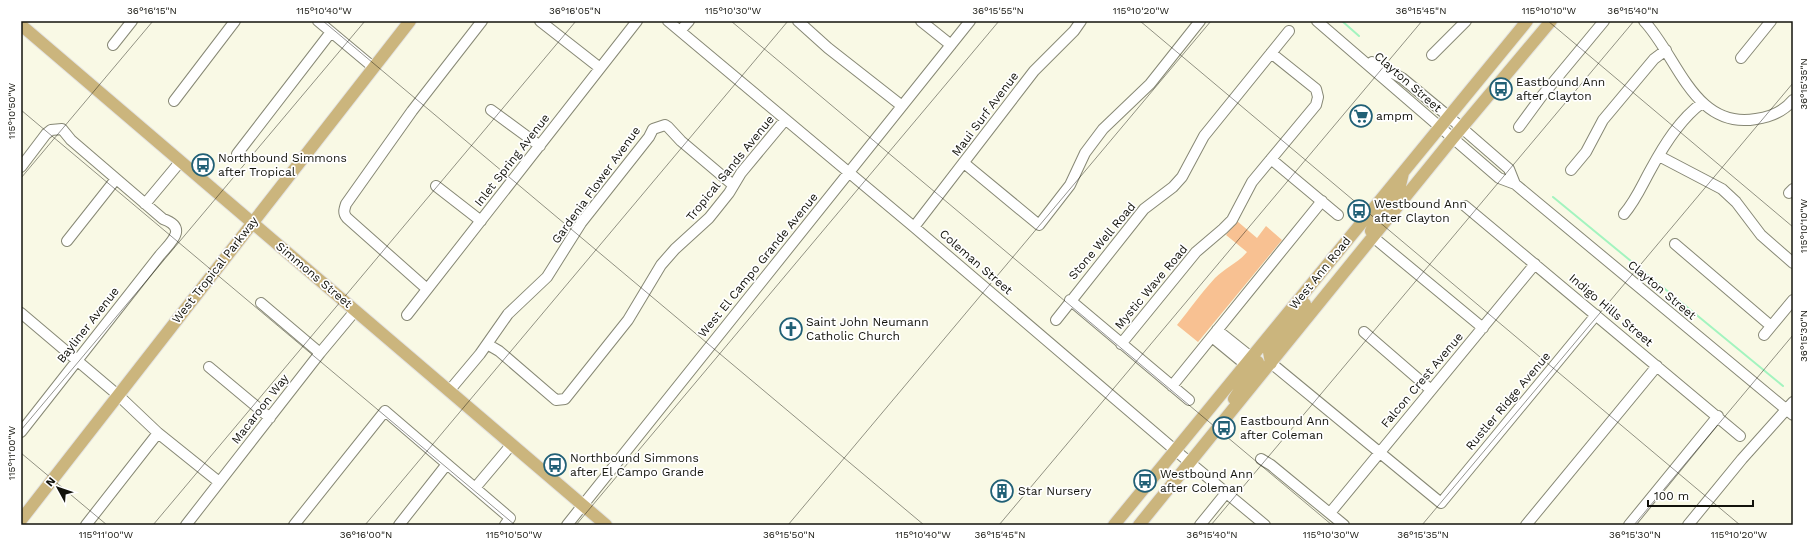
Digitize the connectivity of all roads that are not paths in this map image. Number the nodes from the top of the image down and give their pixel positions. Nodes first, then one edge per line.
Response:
1 (132, 21) edge
2 (235, 21) edge
3 (318, 21) edge
4 (410, 21) edge
5 (482, 21) edge
6 (540, 21) edge
7 (637, 21) edge
8 (668, 21) edge
9 (689, 21) edge
10 (798, 21) edge
11 (921, 21) edge
12 (970, 21) edge
13 (1081, 21) edge
14 (1200, 21) edge
15 (1316, 21) edge
16 (1466, 21) edge
17 (1527, 21) edge
18 (1551, 21) edge
19 (1604, 21) edge
20 (1644, 21) edge
21 (1771, 21) edge
22 (22, 28) edge
23 (680, 31) junction
24 (1289, 31) dead end
25 (331, 32) junction
26 (113, 45) dead end
27 (951, 45) junction
28 (1666, 50) junction
29 (1271, 53) junction
30 (1432, 55) dead end
31 (1359, 56) junction
32 (1740, 58) dead end
33 (373, 67) junction
34 (600, 68) junction
35 (1402, 78) junction
36 (1394, 88) junction
37 (1793, 100) edge
38 (174, 101) dead end
39 (1702, 103) junction
40 (902, 106) junction
41 (492, 110) dead end
42 (1448, 116) junction
43 (785, 120) junction
44 (1439, 126) junction
45 (1461, 128) junction
46 (1518, 128) dead end
47 (1453, 138) junction
48 (540, 146) junction
49 (237, 154) dead end
50 (1659, 156) junction
51 (1271, 159) junction
52 (180, 162) junction
53 (964, 163) junction
54 (21, 167) edge
55 (1404, 170) junction
56 (1571, 170) dead end
57 (849, 173) junction
58 (116, 179) junction
59 (1515, 184) junction
60 (436, 186) dead end
61 (734, 186) junction
62 (1322, 201) junction
63 (145, 204) junction
64 (1465, 206) dead end
65 (1624, 214) dead end
66 (1338, 215) dead end
67 (481, 221) junction
68 (252, 223) junction
69 (914, 227) junction
70 (1373, 237) junction
71 (67, 241) dead end
72 (1675, 244) dead end
73 (1793, 263) edge
74 (1535, 264) junction
75 (1312, 283) junction
76 (427, 289) junction
77 (1070, 300) junction
78 (1793, 300) edge
79 (261, 303) dead end
80 (355, 311) junction
81 (21, 313) edge
82 (407, 315) dead end
83 (1596, 315) junction
84 (1056, 320) dead end
85 (1771, 326) junction
86 (1482, 328) junction
87 (1364, 332) dead end
88 (1214, 333) junction
89 (1764, 335) dead end
90 (487, 344) junction
91 (1121, 344) junction
92 (320, 353) junction
93 (77, 360) junction
94 (1249, 361) junction
95 (1270, 363) junction
96 (1657, 366) junction
97 (209, 367) dead end
98 (1172, 386) junction
99 (1431, 390) junction
100 (449, 391) junction
101 (118, 396) junction
102 (1189, 400) dead end
103 (1793, 402) edge
104 (1790, 413) edge
105 (1718, 416) junction
106 (270, 418) junction
107 (1224, 420) junction
108 (21, 432) edge
109 (158, 433) junction
110 (1740, 436) dead end
111 (512, 444) junction
112 (1176, 451) junction
113 (1380, 452) junction
114 (1261, 459) dead end
115 (1190, 463) junction
116 (447, 464) junction
117 (219, 482) junction
118 (475, 488) junction
119 (1226, 493) junction
120 (582, 505) junction
121 (1330, 513) junction
122 (21, 520) edge
123 (507, 522) edge
124 (86, 525) edge
125 (186, 525) edge
126 (294, 525) edge
127 (399, 525) edge
128 (567, 525) edge
129 (606, 525) edge
130 (1114, 525) edge
131 (1139, 525) edge
132 (1200, 525) edge
133 (1265, 525) edge
134 (1344, 525) edge
135 (1526, 525) edge
136 (1629, 525) edge
137 (1688, 525) edge

1 - 26 street
2 - 38 street
3 - 25 street
4 - 33 main road, West Tropical Parkway
5 - 76 street
6 - 34 street
7 - 34 street, Inlet Spring Avenue
8 - 23 street, Coleman Street
9 - 23 street
10 - 40 street
11 - 27 street
12 - 27 street, West El Campo Grande Avenue
13 - 53 street, Maui Surf Avenue
14 - 53 street
15 - 31 street, Clayton Street
16 - 30 street
17 - 42 main road, West Ann Road
18 - 45 main road, West Ann Road
19 - 46 street
20 - 28 street
21 - 32 street
22 - 52 main road, Simmons Street
23 - 43 street, Coleman Street
24 - 29 street, Stone Well Road
25 - 33 street
25 - 49 street
27 - 40 street, West El Campo Grande Avenue
28 - 39 street
28 - 56 street
29 - 51 street, Mystic Wave Road
29 - 77 street, Stone Well Road
31 - 35 street, Clayton Street
31 - 36 street, Clayton Street
33 - 68 main road, West Tropical Parkway
34 - 48 street, Inlet Spring Avenue
35 - 36 street
35 - 42 street, Clayton Street
36 - 44 street, Clayton Street
37 - 39 street
39 - 50 street
40 - 57 street, West El Campo Grande Avenue
41 - 48 street
42 - 44 main road, West Ann Road
42 - 45 street, Clayton Street
43 - 57 street, Coleman Street
43 - 61 street, Tropical Sands Avenue
44 - 47 street, Clayton Street
44 - 55 main road, West Ann Road
45 - 47 main road, West Ann Road
45 - 59 street, Clayton Street
47 - 59 street, Clayton Street
47 - 70 main road, West Ann Road
48 - 67 street, Inlet Spring Avenue
50 - 65 street
50 - 73 street
51 - 62 street
51 - 91 street, Mystic Wave Road
52 - 63 street
52 - 68 main road, Simmons Street
53 - 69 street, Maui Surf Avenue
54 - 58 street
55 - 70 main road
55 - 75 main road, West Ann Road
57 - 69 street, Coleman Street
57 - 120 street, West El Campo Grande Avenue
58 - 63 street
58 - 71 street
59 - 104 street, Clayton Street
60 - 67 street
61 - 90 street, Tropical Sands Avenue
61 - 90 street, Gardenia Flower Avenue
62 - 66 street
62 - 88 street
63 - 93 street, Bayliner Avenue
64 - 74 street, Indigo Hills Street
67 - 76 street, Inlet Spring Avenue
68 - 80 main road, Simmons Street
68 - 101 main road, West Tropical Parkway
69 - 112 street, Coleman Street
70 - 86 street
70 - 95 main road, West Ann Road
72 - 85 street
74 - 83 street, Indigo Hills Street
74 - 86 street, Falcon Crest Avenue
75 - 94 main road, West Ann Road
75 - 95 main road
76 - 82 street, Inlet Spring Avenue
77 - 84 street, Stone Well Road
77 - 91 street
78 - 85 street
79 - 92 street
80 - 92 street, Macaroon Way
80 - 100 main road, Simmons Street
81 - 93 street
83 - 96 street, Indigo Hills Street
83 - 113 street, Rustler Ridge Avenue
85 - 89 street
86 - 99 street, Falcon Crest Avenue
87 - 99 street
88 - 94 street
88 - 98 street
90 - 100 street, Gardenia Flower Avenue
91 - 98 street
92 - 106 street, Macaroon Way
93 - 101 street
93 - 108 street, Bayliner Avenue
94 - 107 main road
94 - 112 main road, West Ann Road
95 - 107 main road, West Ann Road
95 - 113 street
96 - 105 street, Indigo Hills Street
96 - 135 street
97 - 106 street
98 - 102 street
99 - 113 street, Falcon Crest Avenue
100 - 111 main road, Simmons Street
101 - 109 street
101 - 122 main road, West Tropical Parkway
103 - 104 street
104 - 137 street
105 - 110 street, Indigo Hills Street
105 - 136 street
106 - 117 street, Macaroon Way
107 - 115 main road, West Ann Road
109 - 117 street
109 - 124 street
111 - 118 street
111 - 120 main road, Simmons Street
112 - 115 street, Coleman Street
112 - 130 main road, West Ann Road
113 - 121 street, Falcon Crest Avenue
114 - 121 street
115 - 119 street, Coleman Street
115 - 131 main road, West Ann Road
116 - 118 street
116 - 126 street
116 - 127 street
117 - 125 street, Macaroon Way
118 - 123 street
119 - 132 street
119 - 133 street, Coleman Street
120 - 128 street, West El Campo Grande Avenue
120 - 129 main road, Simmons Street
121 - 134 street

